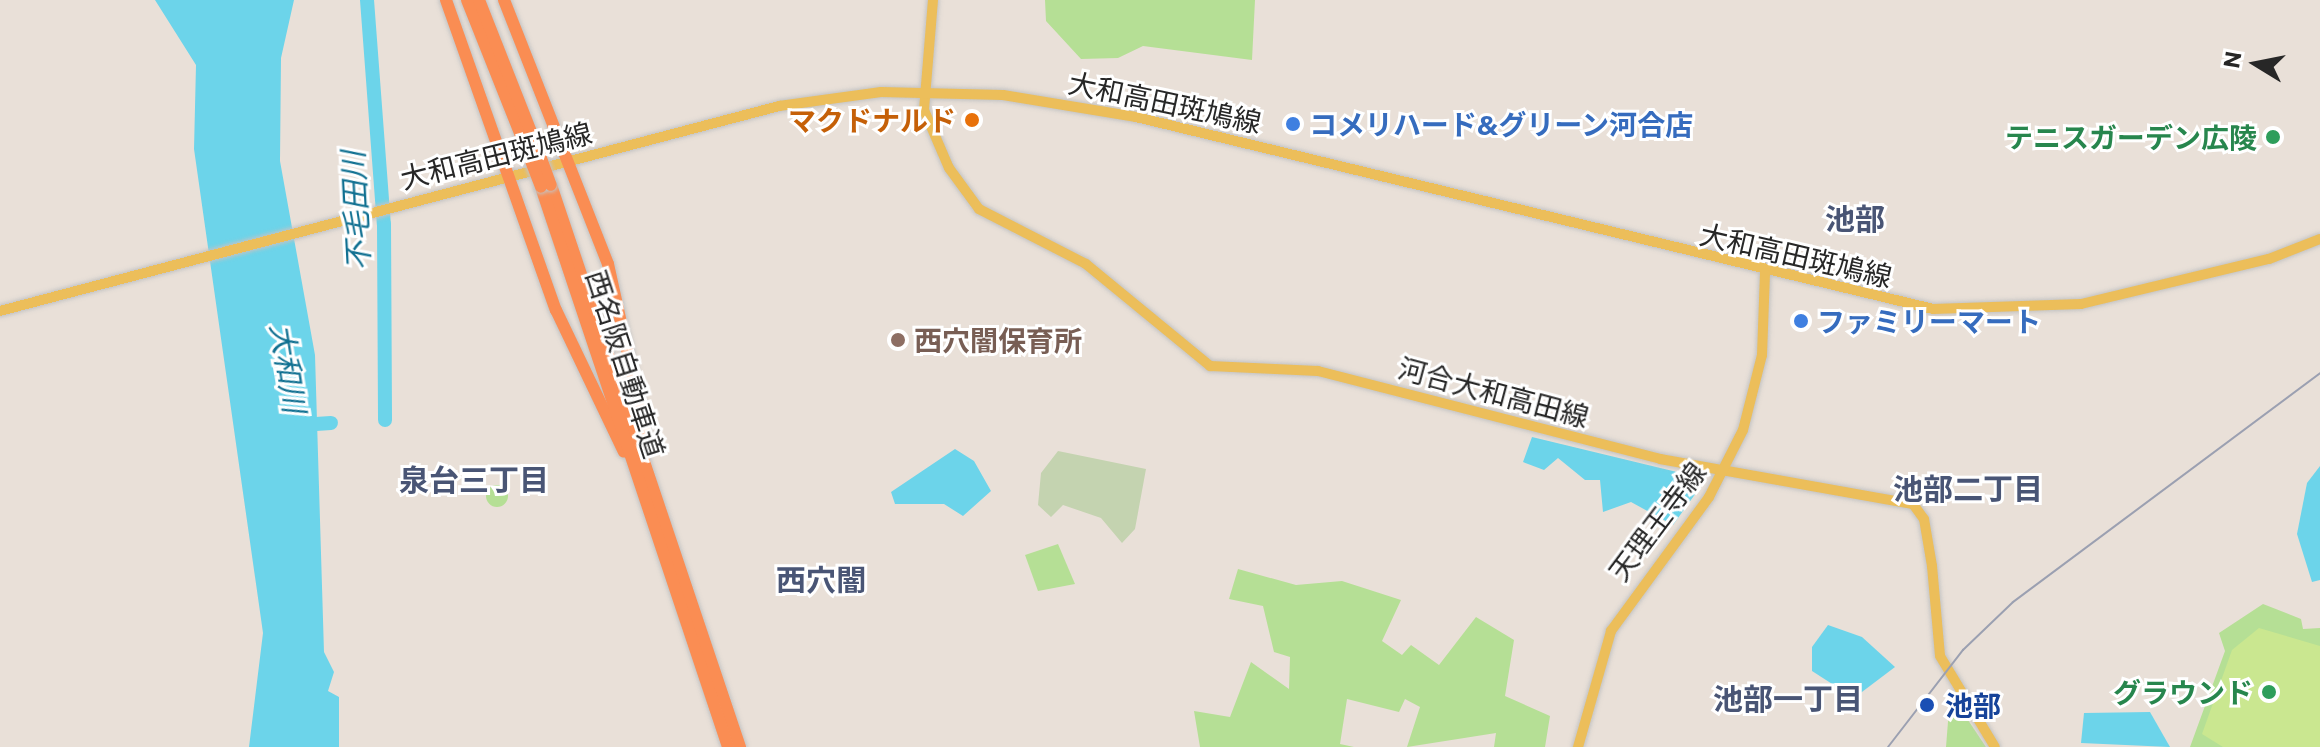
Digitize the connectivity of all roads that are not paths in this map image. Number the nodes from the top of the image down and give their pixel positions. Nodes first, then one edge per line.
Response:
1 (446, 0) edge
2 (467, 0) edge
3 (479, 0) edge
4 (504, 0) edge
5 (933, 0) edge
6 (923, 91) junction
7 (533, 152) junction
8 (567, 162) junction
9 (508, 178) junction
10 (2320, 239) edge
11 (1765, 273) junction
12 (0, 311) edge
13 (1726, 468) junction
14 (662, 535) junction
15 (728, 747) edge
16 (740, 747) edge
17 (1578, 747) edge
18 (1995, 747) edge

1 - 9 highway
2 - 7 highway, 西名阪自動車道
3 - 7 highway, 西名阪自動車道
4 - 8 highway
5 - 6 main road
6 - 8 main road, 大和高田斑鳩線
6 - 11 main road, 大和高田斑鳩線
6 - 13 main road, 河合大和高田線
7 - 14 highway, 西名阪自動車道, bridge
8 - 9 main road, 大和高田斑鳩線
8 - 14 highway
9 - 12 main road, 大和高田斑鳩線
9 - 14 highway
10 - 11 main road, 大和高田斑鳩線
11 - 13 main road, 天理王寺線
13 - 17 main road, 天理王寺線
13 - 18 main road, 河合大和高田線
14 - 15 highway, 西名阪自動車道
14 - 16 highway, 西名阪自動車道

